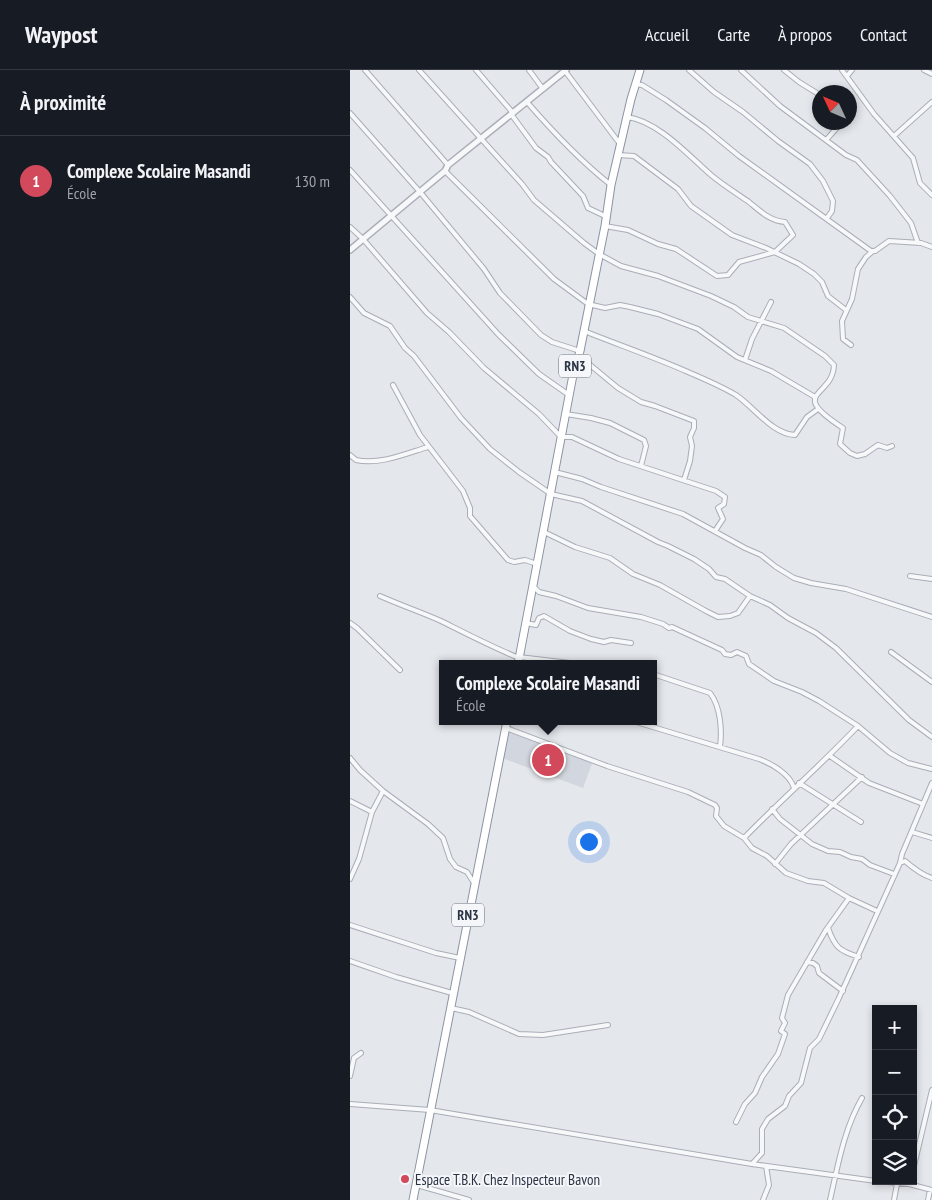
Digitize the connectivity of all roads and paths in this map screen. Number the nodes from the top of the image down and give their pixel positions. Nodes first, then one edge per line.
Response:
1 (365, 70) edge
2 (419, 70) edge
3 (476, 70) edge
4 (529, 70) edge
5 (565, 70) edge
6 (640, 70) edge
7 (689, 70) edge
8 (741, 70) edge
9 (784, 70) edge
10 (842, 70) edge
11 (852, 70) edge
12 (924, 70) edge
13 (932, 74) edge
14 (846, 76) junction
15 (635, 84) junction
16 (543, 88) junction
17 (812, 91) edge
18 (527, 102) junction
19 (932, 102) edge
20 (350, 113) edge
21 (512, 114) junction
22 (627, 117) junction
23 (835, 130) edge
24 (894, 136) junction
25 (480, 140) junction
26 (827, 140) junction
27 (620, 144) junction
28 (618, 156) junction
29 (448, 165) junction
30 (350, 170) edge
31 (445, 171) junction
32 (610, 185) junction
33 (420, 192) junction
34 (932, 196) edge
35 (391, 216) junction
36 (605, 216) junction
37 (827, 218) junction
38 (605, 226) junction
39 (350, 227) edge
40 (363, 239) junction
41 (918, 243) junction
42 (932, 247) edge
43 (350, 250) edge
44 (873, 251) junction
45 (775, 252) junction
46 (599, 254) junction
47 (350, 297) edge
48 (771, 302) dead end
49 (588, 304) junction
50 (846, 310) junction
51 (762, 321) junction
52 (584, 331) junction
53 (851, 345) dead end
54 (580, 351) junction
55 (745, 360) junction
56 (576, 362) junction
57 (393, 385) dead end
58 (568, 392) junction
59 (815, 398) junction
60 (818, 409) junction
61 (566, 414) junction
62 (555, 430) junction
63 (562, 433) junction
64 (892, 446) dead end
65 (428, 447) junction
66 (350, 455) edge
67 (641, 466) junction
68 (555, 472) junction
69 (684, 480) junction
70 (551, 494) junction
71 (715, 531) junction
72 (544, 532) junction
73 (537, 564) junction
74 (910, 576) dead end
75 (932, 579) edge
76 (533, 586) junction
77 (539, 592) junction
78 (380, 596) dead end
79 (750, 596) junction
80 (531, 597) junction
81 (932, 617) edge
82 (350, 623) edge
83 (526, 623) junction
84 (631, 643) dead end
85 (891, 652) dead end
86 (518, 660) edge
87 (400, 670) dead end
88 (657, 675) edge
89 (932, 682) edge
90 (506, 725) edge
91 (646, 725) edge
92 (858, 726) junction
93 (932, 737) edge
94 (720, 747) junction
95 (830, 756) junction
96 (350, 758) edge
97 (932, 769) edge
98 (862, 777) junction
99 (799, 783) junction
100 (932, 783) edge
101 (794, 788) junction
102 (383, 791) junction
103 (350, 801) edge
104 (923, 804) junction
105 (832, 806) junction
106 (772, 809) junction
107 (372, 812) junction
108 (861, 822) dead end
109 (912, 832) junction
110 (802, 836) junction
111 (744, 838) junction
112 (932, 838) edge
113 (900, 863) junction
114 (775, 864) junction
115 (894, 874) junction
116 (932, 878) edge
117 (350, 879) edge
118 (474, 883) junction
119 (849, 898) junction
120 (878, 911) junction
121 (350, 925) edge
122 (828, 928) junction
123 (859, 957) junction
124 (460, 958) junction
125 (350, 961) edge
126 (807, 962) junction
127 (843, 991) junction
128 (452, 993) junction
129 (450, 1007) junction
130 (608, 1025) dead end
131 (361, 1053) dead end
132 (350, 1076) edge
133 (932, 1090) edge
134 (862, 1098) dead end
135 (350, 1104) edge
136 (430, 1110) junction
137 (736, 1122) dead end
138 (917, 1153) edge
139 (752, 1164) junction
140 (766, 1166) junction
141 (836, 1176) junction
142 (872, 1180) edge
143 (897, 1185) edge
144 (916, 1185) edge
145 (417, 1186) junction
146 (931, 1190) edge
147 (413, 1200) edge
148 (469, 1200) edge
149 (763, 1200) edge
150 (830, 1200) edge
151 (894, 1200) edge
152 (928, 1200) edge

1 - 29 street
2 - 25 street
3 - 21 street
4 - 16 street
5 - 16 street
5 - 27 street
6 - 15 highway, RN3
7 - 37 street
8 - 26 street
9 - 17 street
10 - 14 street
11 - 14 street
12 - 13 street
14 - 24 street
15 - 22 highway, RN3
15 - 37 street
16 - 18 street
18 - 21 street
18 - 32 street
19 - 24 street
20 - 33 street
21 - 25 street
21 - 36 street
22 - 27 highway, RN3
22 - 45 street
23 - 26 street
24 - 34 street
25 - 29 street
25 - 46 street
26 - 41 street
27 - 28 highway, RN3
28 - 32 highway, RN3
28 - 45 street
29 - 31 street
30 - 35 street
31 - 33 street
31 - 49 street
32 - 36 highway, RN3
33 - 35 street
33 - 54 street
35 - 40 street
35 - 58 street
36 - 38 highway, RN3
37 - 44 street
38 - 45 street
38 - 46 highway, RN3
39 - 40 street
40 - 43 street
40 - 62 street
41 - 42 street
41 - 44 street
44 - 50 street
45 - 50 street
46 - 49 highway, RN3
46 - 51 street
47 - 70 street
48 - 51 street
49 - 52 highway, RN3
49 - 55 street
50 - 53 street
51 - 55 street
51 - 59 street
52 - 54 highway, RN3
52 - 60 street
54 - 56 highway, RN3
55 - 59 street
56 - 58 highway, RN3
56 - 69 street
57 - 65 street
58 - 61 highway, RN3
59 - 60 street
60 - 64 street
61 - 63 highway, RN3
61 - 67 street
62 - 63 street
62 - 63 street
63 - 67 street
63 - 68 highway, RN3
65 - 66 street
65 - 73 street
67 - 69 street
68 - 70 highway, RN3
68 - 71 street
69 - 71 street
70 - 72 highway, RN3
70 - 79 street
71 - 81 street
72 - 73 highway, RN3
72 - 79 street
73 - 76 highway, RN3
74 - 75 street
76 - 77 street
76 - 80 highway, RN3
77 - 80 street
77 - 92 street
78 - 86 street
79 - 93 street
80 - 83 highway, RN3
82 - 87 street
83 - 84 street
83 - 86 highway, RN3
85 - 89 street
88 - 94 street
90 - 111 street
90 - 118 highway, RN3
91 - 94 street
92 - 95 street
92 - 97 street
94 - 101 street
95 - 98 street
95 - 99 street
96 - 102 street
98 - 104 street
98 - 105 street
99 - 101 street
99 - 105 street
100 - 104 street
101 - 106 street
102 - 107 street
102 - 118 street
103 - 107 street
104 - 109 street
105 - 108 street
105 - 110 street
106 - 110 street
106 - 111 street
107 - 117 street
109 - 112 street
109 - 113 street
110 - 114 street
110 - 115 street
111 - 114 street
113 - 115 street
113 - 116 street
114 - 119 street
115 - 120 street
118 - 124 highway, RN3
119 - 120 street
119 - 122 street
120 - 123 street
121 - 124 street
122 - 123 street
122 - 126 street
123 - 127 street
124 - 128 highway, RN3
125 - 128 street
126 - 127 street
126 - 137 street
127 - 139 street
128 - 129 highway, RN3
129 - 130 street
129 - 136 highway, RN3
131 - 132 street
133 - 138 street
134 - 141 street
135 - 136 street
136 - 139 street
136 - 145 highway, RN3
139 - 140 street
140 - 141 street
140 - 149 street
141 - 142 street
141 - 150 street
143 - 151 street
144 - 146 street
145 - 147 highway, RN3
145 - 148 street
146 - 152 street

